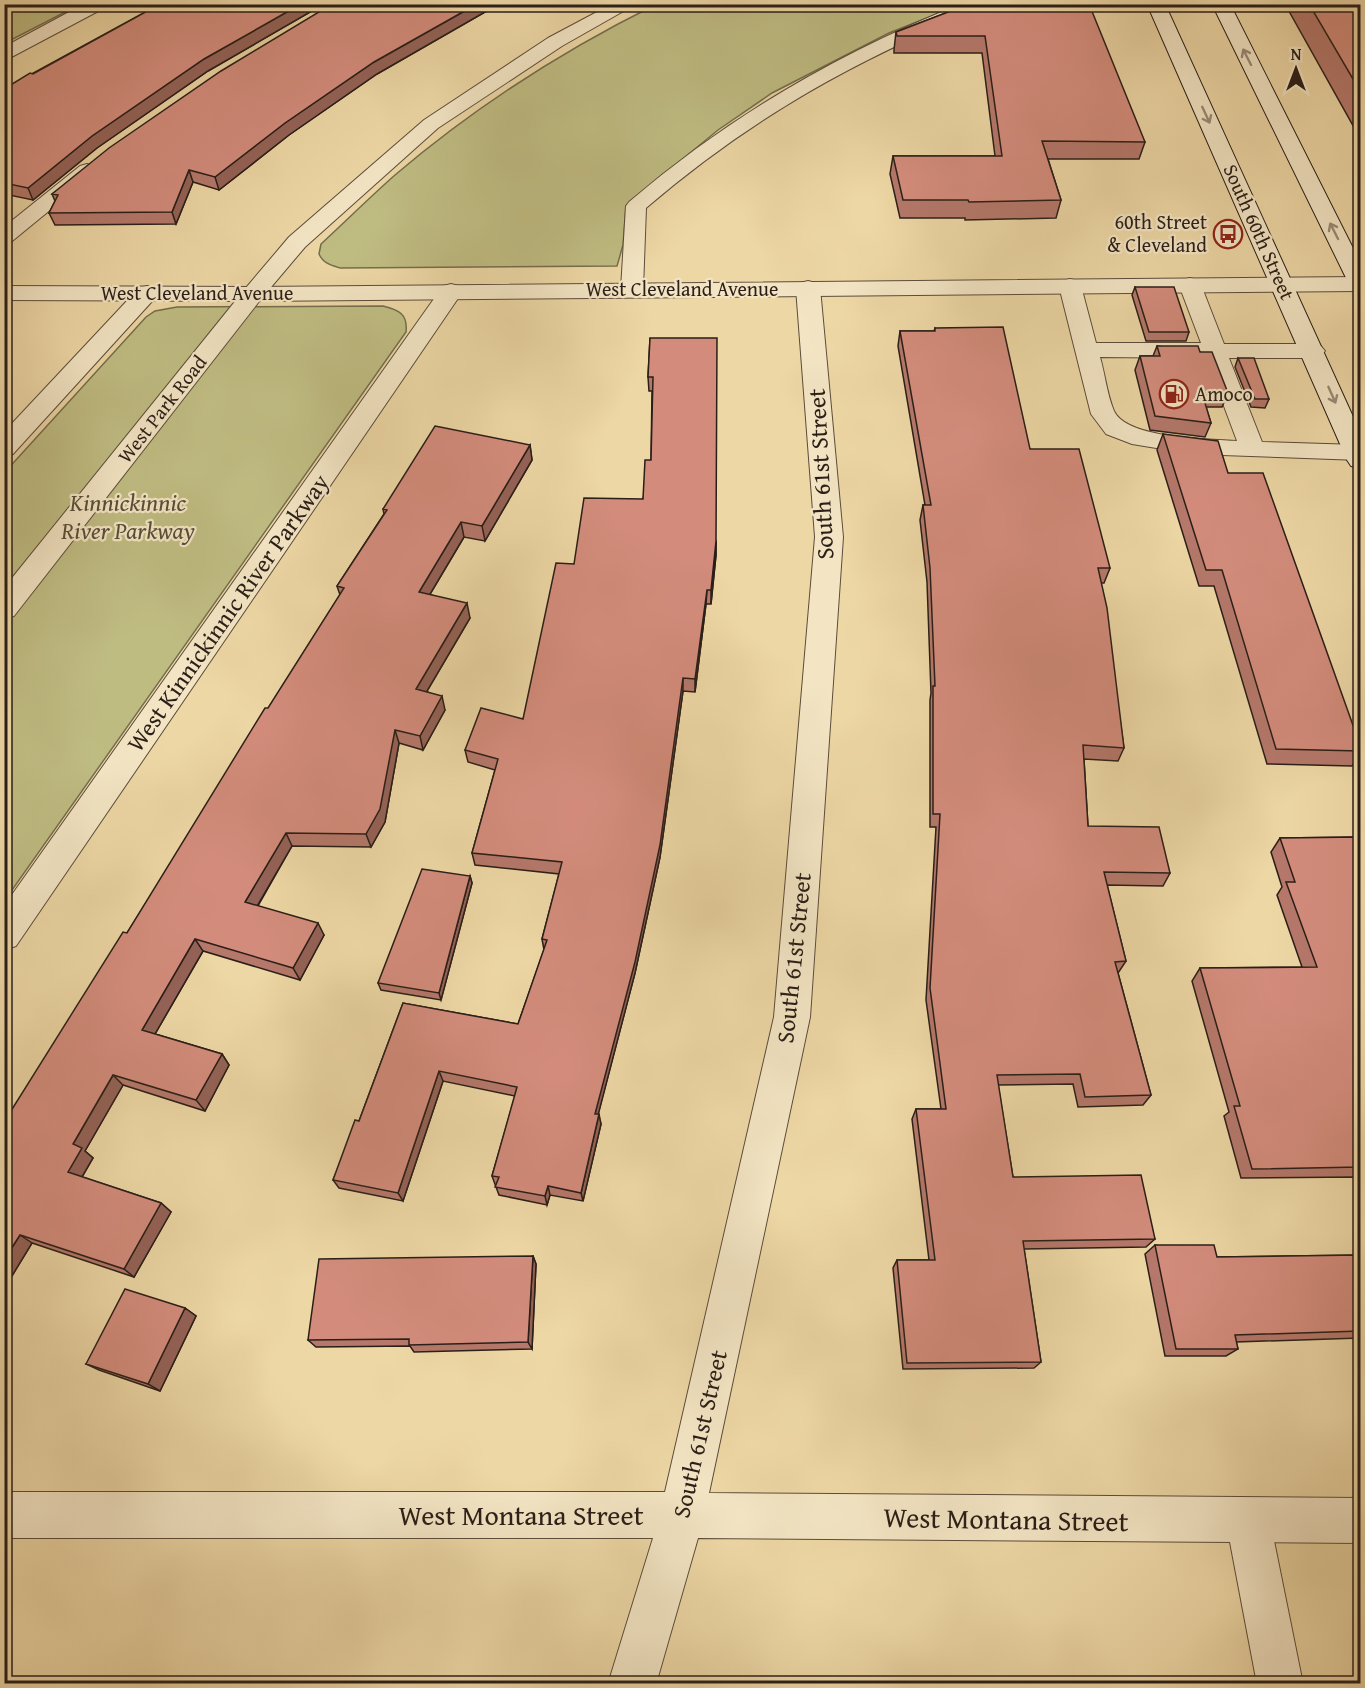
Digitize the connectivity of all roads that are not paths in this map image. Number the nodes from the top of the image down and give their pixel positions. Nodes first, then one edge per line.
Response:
1 (98, 4) edge
2 (627, 4) edge
3 (978, 4) edge
4 (1156, 4) edge
5 (1221, 4) edge
6 (4, 55) edge
7 (105, 154) edge
8 (4, 238) edge
9 (1283, 284) junction
10 (1360, 284) edge
11 (1190, 285) junction
12 (1070, 286) junction
13 (808, 288) junction
14 (632, 289) junction
15 (451, 291) junction
16 (4, 293) edge
17 (147, 293) junction
18 (253, 294) junction
19 (1087, 350) junction
20 (1215, 351) junction
21 (1313, 351) junction
22 (4, 448) edge
23 (1252, 448) junction
24 (1359, 457) edge
25 (4, 609) edge
26 (4, 935) edge
27 (4, 1515) edge
28 (682, 1515) junction
29 (1248, 1521) junction
30 (1360, 1521) edge
31 (632, 1683) edge
32 (1280, 1683) edge

1 - 6 street
2 - 18 street
3 - 14 lane
4 -> 9 street, South 60th Street
10 -> 5 street
7 - 8 lane
9 - 10 street, West Cleveland Avenue
9 - 11 street, West Cleveland Avenue
9 - 21 street, South 60th Street
11 - 12 street, West Cleveland Avenue
11 - 20 lane
12 - 13 street, West Cleveland Avenue
12 - 19 lane
13 - 14 street, West Cleveland Avenue
13 - 28 street, South 61st Street
14 - 15 street, West Cleveland Avenue
15 - 18 street, West Cleveland Avenue
15 - 26 street, West Kinnickinnic River Parkway
16 - 17 street, West Cleveland Avenue
17 - 18 street, West Cleveland Avenue
17 - 22 street
18 - 25 street, West Park Road
19 - 20 lane
19 - 23 lane
20 - 21 lane
20 - 23 lane
21 -> 24 street, South 60th Street
23 - 24 lane
27 - 28 street, West Montana Street
28 - 29 street, West Montana Street
28 - 31 street, South 61st Street
29 - 30 street, West Montana Street
29 - 32 lane

